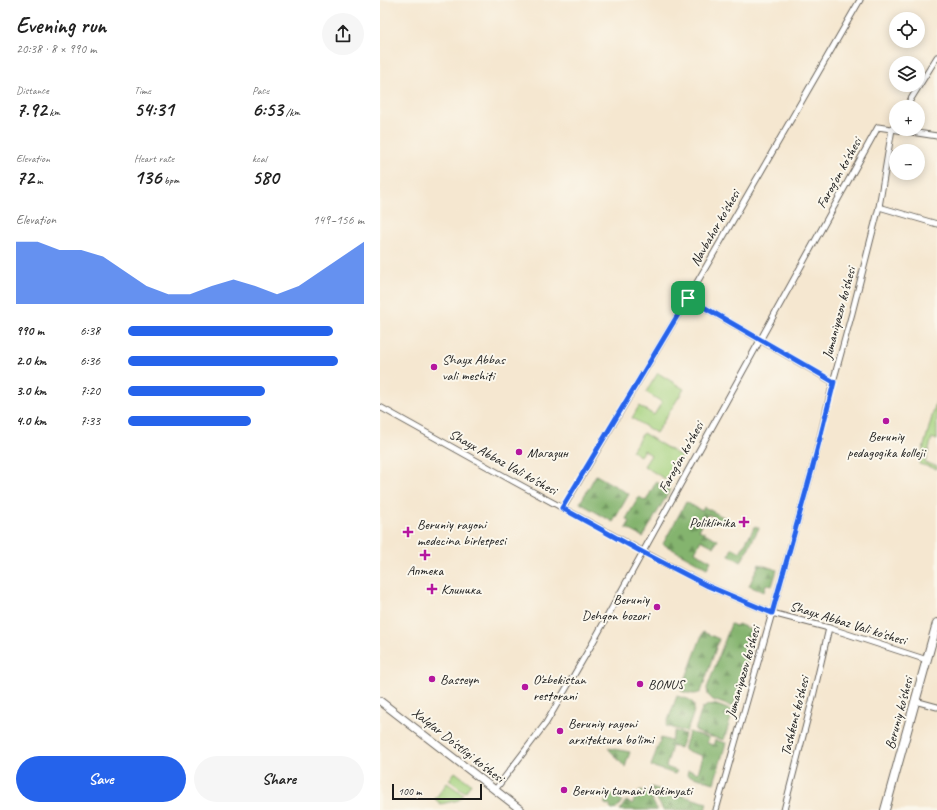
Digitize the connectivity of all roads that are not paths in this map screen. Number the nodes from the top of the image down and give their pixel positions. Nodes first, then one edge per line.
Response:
1 (860, 0) edge
2 (937, 57) edge
3 (910, 100) edge
4 (889, 129) edge
5 (925, 134) edge
6 (891, 136) edge
7 (937, 136) edge
8 (879, 207) junction
9 (937, 224) edge
10 (688, 298) junction
11 (760, 340) junction
12 (834, 382) junction
13 (380, 407) edge
14 (562, 508) junction
15 (642, 552) junction
16 (772, 613) junction
17 (937, 623) edge
18 (829, 628) junction
19 (927, 660) junction
20 (380, 701) edge
21 (915, 701) junction
22 (937, 707) edge
23 (495, 790) junction
24 (521, 810) edge
25 (716, 810) edge
26 (784, 810) edge
27 (886, 810) edge

1 - 10 street, Navbahor ko'shesi
2 - 3 street
4 - 11 street, Farog'on ko'shesi
5 - 7 street
6 - 8 street, Jumaniyazov ko'shesi
8 - 9 street
8 - 12 street, Jumaniyazov ko'shesi
10 - 11 street
10 - 14 street, Navbahor ko'shesi
11 - 12 street
11 - 15 street, Farog'on ko'shesi
12 - 16 street, Jumaniyazov ko'shesi
13 - 14 street, Shayx Abbaz Vali ko'shesi
14 - 15 street, Shayx Abbaz Vali ko'shesi
15 - 16 street, Shayx Abbaz Vali ko'shesi
15 - 23 street, Farog'on ko'shesi
16 - 18 street, Shayx Abbaz Vali ko'shesi
16 - 25 street, Jumaniyazov ko'shesi
17 - 19 main road, Beruniy ko'shesi
18 - 19 street, Shayx Abbaz Vali ko'shesi
18 - 26 street, Tashkent ko'shesi
19 - 21 main road, Beruniy ko'shesi
20 - 23 street, Xalqlar Do'stligi ko'shesi
21 - 22 street
21 - 27 main road, Beruniy ko'shesi
23 - 24 street, Xalqlar Do'stligi ko'shesi

